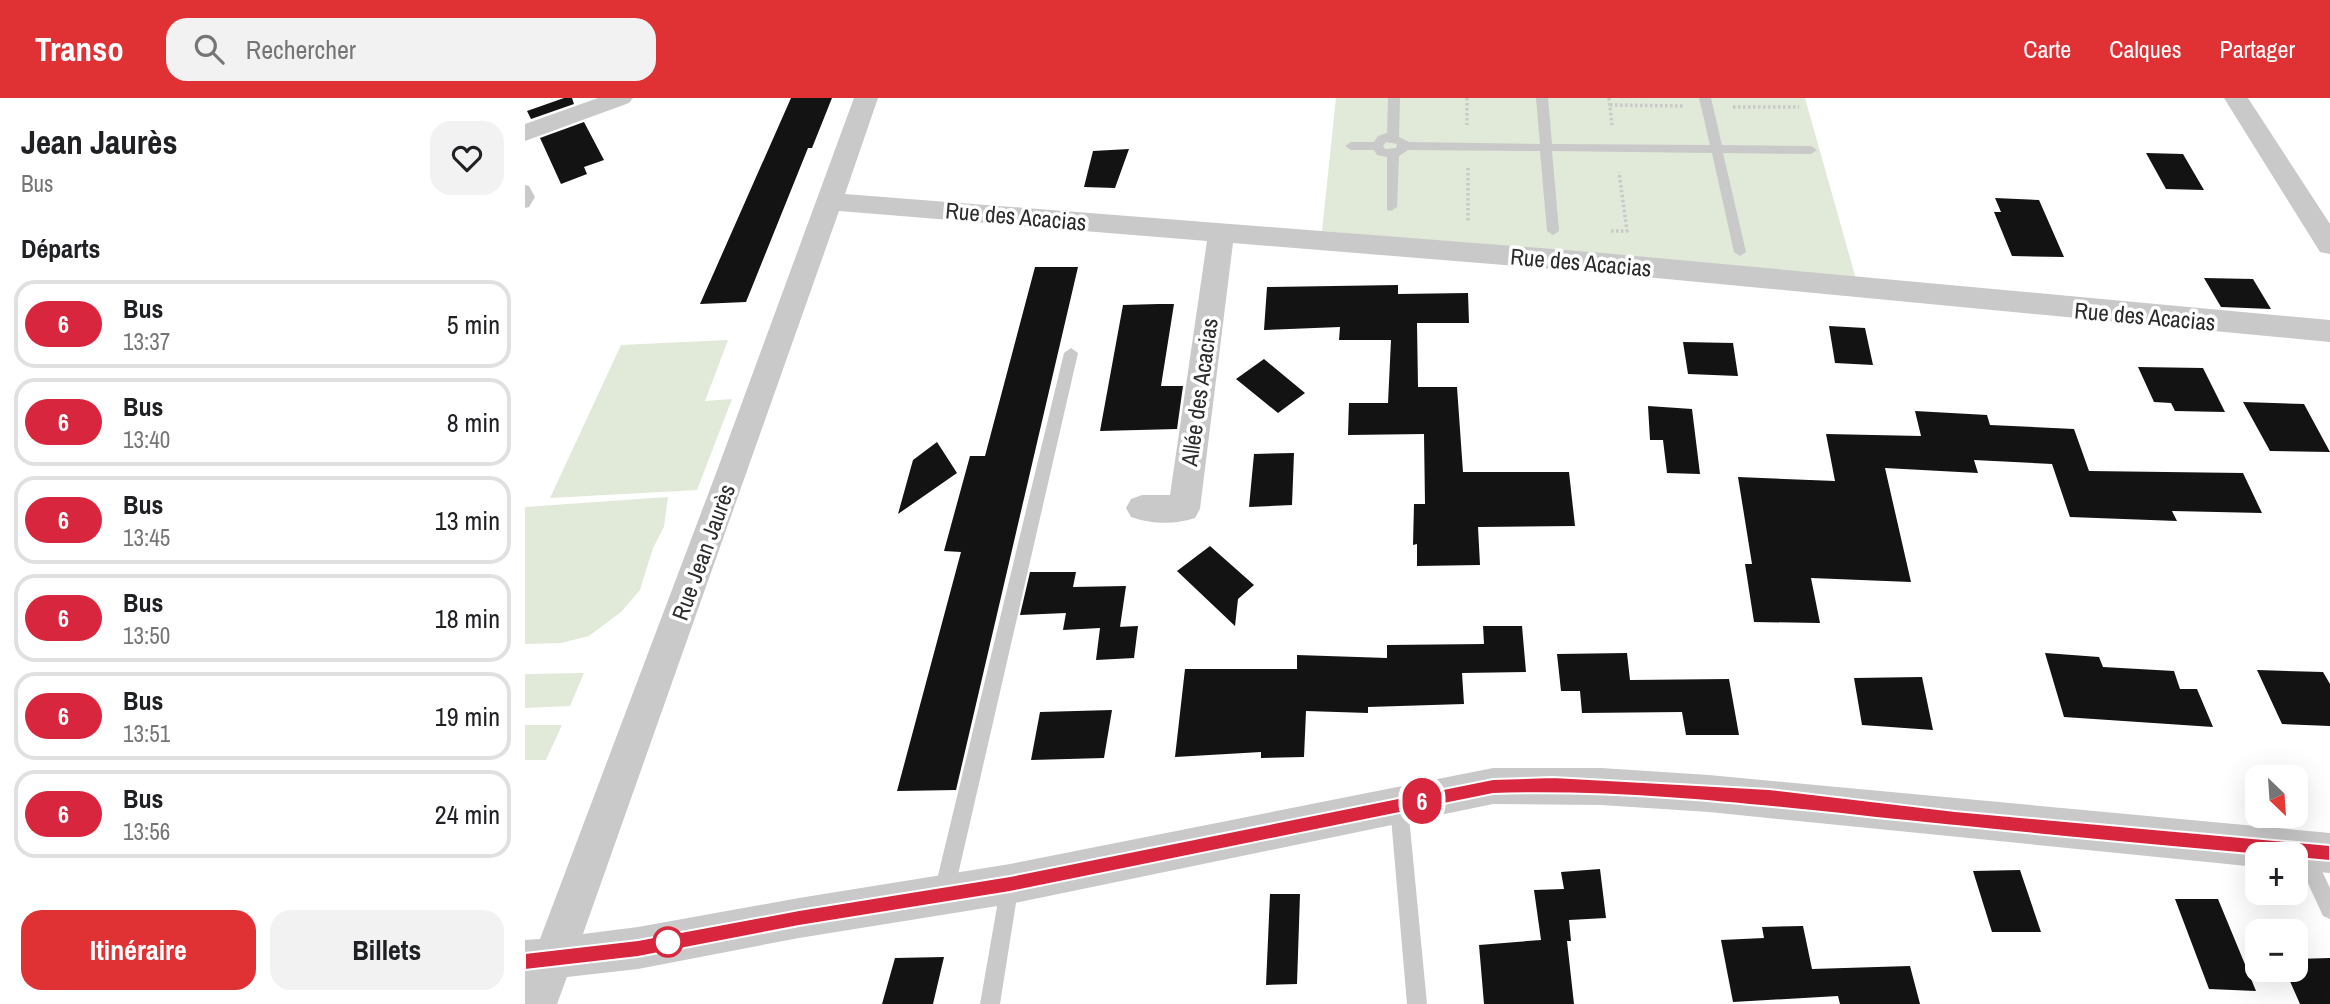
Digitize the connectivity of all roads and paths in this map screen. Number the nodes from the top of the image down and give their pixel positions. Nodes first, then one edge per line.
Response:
1 (621, 98) edge
2 (866, 98) edge
3 (1394, 98) edge
4 (1467, 98) edge
5 (1542, 98) edge
6 (1609, 98) edge
7 (1705, 98) edge
8 (2236, 98) edge
9 (525, 133) edge
10 (1393, 137) junction
11 (1351, 146) dead end
12 (1377, 146) junction
13 (1404, 146) junction
14 (1468, 146) junction
15 (1547, 147) junction
16 (1615, 148) junction
17 (1716, 149) junction
18 (1811, 150) dead end
19 (1392, 154) junction
20 (525, 189) edge
21 (831, 202) junction
22 (525, 204) edge
23 (1391, 207) dead end
24 (1468, 231) dead end
25 (1553, 231) joint
26 (1220, 234) junction
27 (2330, 245) edge
28 (1740, 252) dead end
29 (2330, 331) edge
30 (1071, 353) dead end
31 (1142, 509) dead end
32 (1399, 806) junction
33 (2316, 852) edge
34 (1010, 884) junction
35 (943, 894) junction
36 (2330, 909) edge
37 (539, 960) edge
38 (536, 1004) edge
39 (990, 1004) edge
40 (1417, 1004) edge

1 - 9 street
2 - 21 street, Rue Jean Jaurès
3 - 10 lane
4 - 14 path
5 - 15 lane
6 - 16 path
7 - 17 lane
8 - 27 street
10 - 12 lane
10 - 13 lane
11 - 12 lane
12 - 19 lane
13 - 14 lane
13 - 19 lane
14 - 15 lane
14 - 24 path
15 - 16 lane
15 - 25 lane
16 - 17 lane
16 - 25 path
17 - 18 lane
17 - 28 lane
19 - 23 lane
20 - 22 lane
21 - 26 street, Rue des Acacias
21 - 37 street, Rue Jean Jaurès
26 - 29 street, Rue des Acacias
26 - 31 street, Allée des Acacias
30 - 35 lane
32 - 33 street
32 - 34 street
32 - 40 lane
33 - 36 lane
34 - 35 street
34 - 39 lane
35 - 37 street
37 - 38 street, Rue Jean Jaurès

